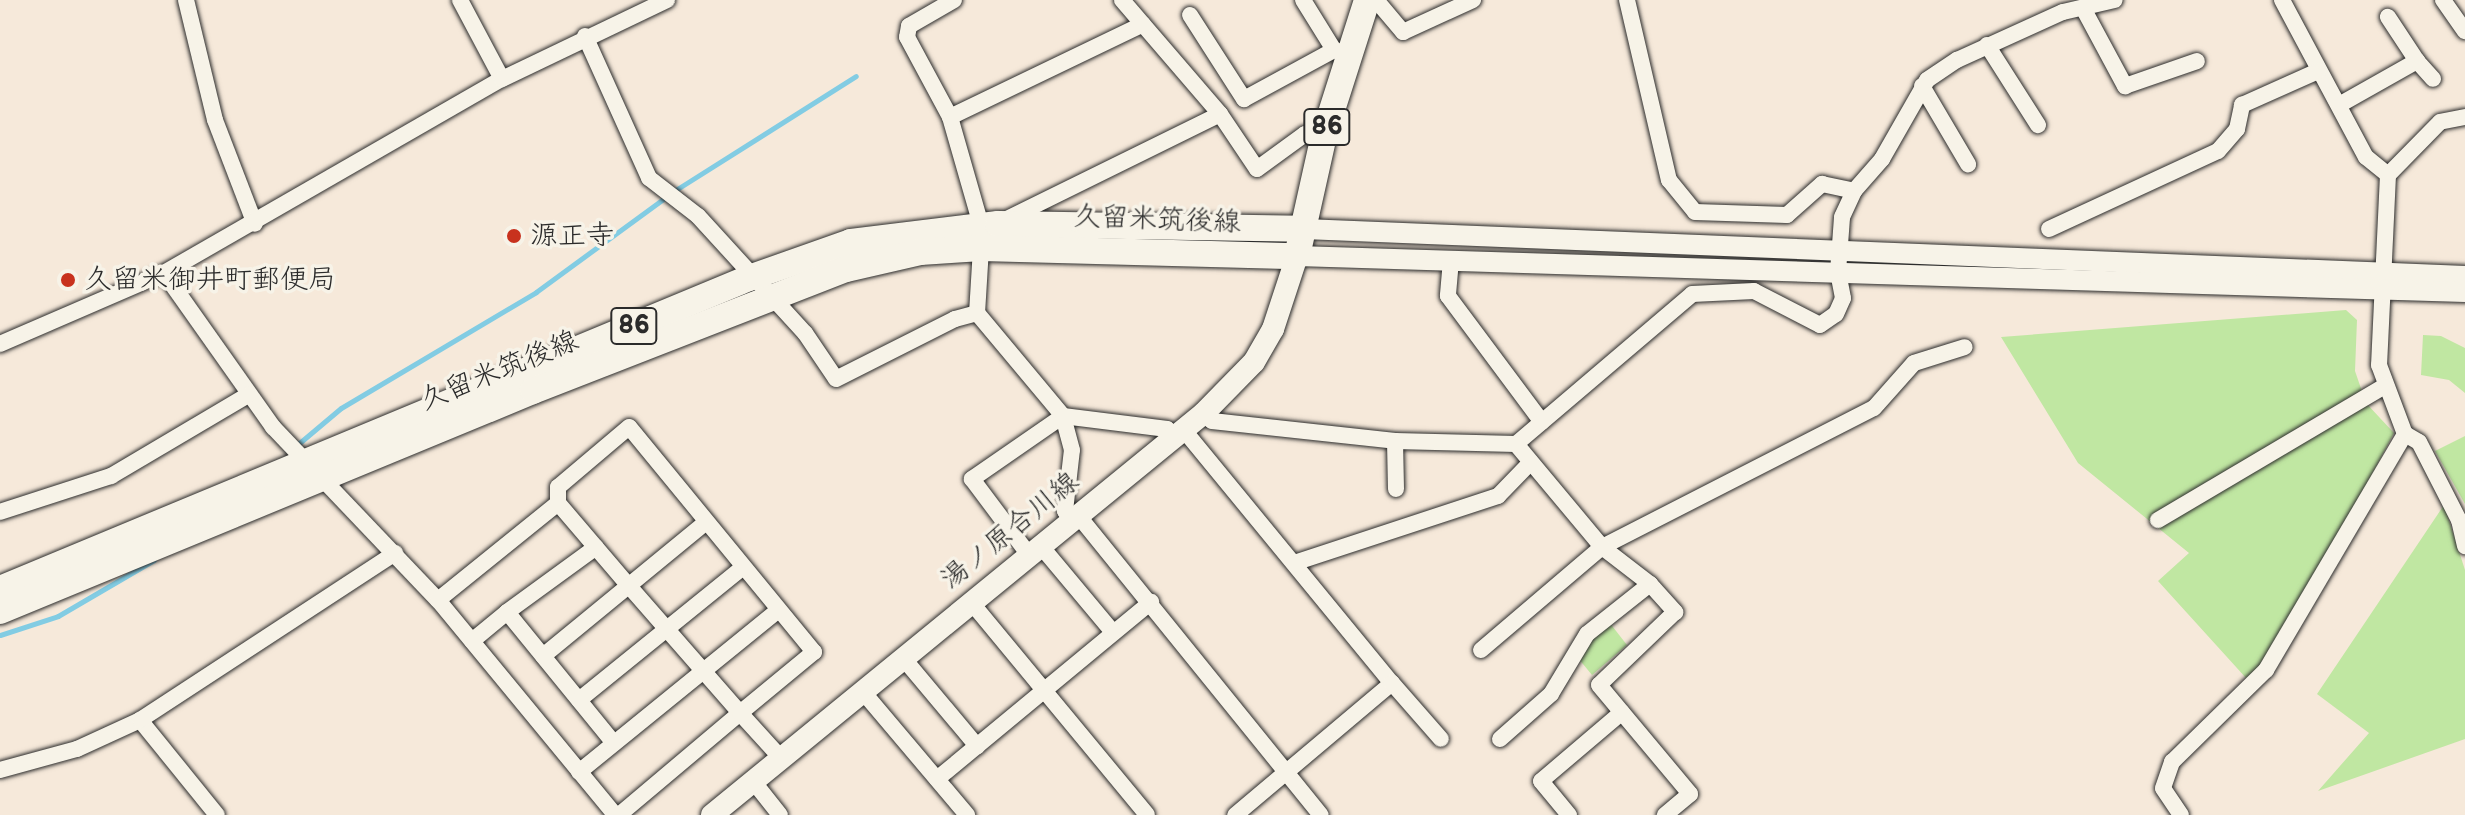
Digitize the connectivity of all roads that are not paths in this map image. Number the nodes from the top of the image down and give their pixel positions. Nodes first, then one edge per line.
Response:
1 (186, 0) edge
2 (460, 0) edge
3 (667, 0) edge
4 (954, 0) edge
5 (1122, 0) edge
6 (1303, 0) edge
7 (1367, 0) edge
8 (1376, 0) edge
9 (1473, 0) edge
10 (1627, 0) edge
11 (2115, 0) edge
12 (2282, 0) edge
13 (2443, 0) edge
14 (2083, 8) junction
15 (1190, 15) dead end
16 (2388, 17) dead end
17 (1143, 24) junction
18 (2465, 31) edge
19 (585, 36) junction
20 (1987, 45) junction
21 (1342, 52) junction
22 (2197, 61) dead end
23 (2417, 61) junction
24 (2318, 71) junction
25 (502, 79) junction
26 (2433, 79) dead end
27 (1922, 86) junction
28 (2339, 105) junction
29 (1220, 114) junction
30 (2464, 115) edge
31 (950, 117) junction
32 (2038, 125) dead end
33 (1324, 135) junction
34 (1968, 164) dead end
35 (2388, 175) junction
36 (1854, 191) junction
37 (255, 224) junction
38 (1304, 229) junction
39 (2049, 229) dead end
40 (987, 232) junction
41 (1297, 256) junction
42 (1451, 260) junction
43 (1839, 262) junction
44 (164, 273) junction
45 (2465, 276) edge
46 (749, 278) junction
47 (2384, 282) junction
48 (2465, 292) edge
49 (770, 295) junction
50 (977, 313) junction
51 (0, 344) edge
52 (1965, 347) dead end
53 (2385, 386) junction
54 (248, 395) junction
55 (1204, 413) junction
56 (1063, 416) junction
57 (1542, 422) junction
58 (1178, 433) junction
59 (2405, 434) junction
60 (1395, 441) junction
61 (1516, 444) junction
62 (1531, 462) junction
63 (313, 472) junction
64 (1396, 489) dead end
65 (558, 503) junction
66 (0, 512) edge
67 (1074, 517) junction
68 (2158, 520) dead end
69 (706, 522) junction
70 (2465, 546) edge
71 (596, 547) junction
72 (1602, 547) junction
73 (1035, 550) junction
74 (395, 553) junction
75 (1294, 563) junction
76 (742, 568) junction
77 (1650, 584) junction
78 (629, 586) junction
79 (0, 589) edge
80 (438, 600) junction
81 (971, 602) junction
82 (1151, 602) junction
83 (0, 611) edge
84 (777, 611) junction
85 (507, 612) junction
86 (667, 629) junction
87 (1112, 631) junction
88 (472, 641) junction
89 (1481, 650) dead end
90 (543, 656) junction
91 (904, 659) junction
92 (703, 671) junction
93 (1392, 683) junction
94 (1044, 690) junction
95 (864, 693) junction
96 (579, 700) junction
97 (1622, 712) junction
98 (740, 713) junction
99 (140, 720) junction
100 (1441, 739) dead end
101 (1500, 739) dead end
102 (614, 743) junction
103 (977, 746) junction
104 (781, 758) junction
105 (0, 770) edge
106 (1286, 771) junction
107 (579, 772) junction
108 (937, 779) junction
109 (753, 781) junction
110 (217, 815) edge
111 (617, 815) edge
112 (712, 815) edge
113 (780, 815) edge
114 (967, 815) edge
115 (1147, 815) edge
116 (1235, 815) edge
117 (1321, 815) edge
118 (1569, 815) edge
119 (1665, 815) edge
120 (2181, 815) edge

1 - 37 street
2 - 25 street
3 - 19 street
4 - 31 street
5 - 17 street
6 - 21 street
7 - 21 main road, 86
8 - 9 street
10 - 36 street
11 - 14 street
12 - 24 street
13 - 18 street
14 - 20 street
14 - 22 street
15 - 21 street
16 - 23 street
17 - 29 street
17 - 31 street
19 - 25 street
19 - 46 street
20 - 27 street
20 - 32 street
21 - 33 main road, 86
23 - 26 street
23 - 28 street
24 - 28 street
24 - 39 street
25 - 37 street
27 - 34 street
27 - 36 street
28 - 35 street
29 - 33 street
29 - 40 street
30 - 35 street
31 - 40 street
33 - 38 main road, 86
35 - 47 street
36 - 43 street
37 - 44 street
38 - 40 main road, 久留米筑後線 / 86
38 - 41 main road, 86
38 - 43 street
40 - 41 main road, 久留米筑後線 / 86
40 - 46 main road, 久留米筑後線 / 86
40 - 49 main road, 久留米筑後線 / 86
40 - 50 street
41 - 42 street
41 - 55 main road, 湯ノ原合川線
42 - 43 street
42 - 57 street
43 - 47 street
43 - 57 street
44 - 51 street
44 - 54 street
45 - 47 street
46 - 49 street
46 - 63 main road, 久留米筑後線 / 86
47 - 48 street
47 - 53 street
49 - 50 street
49 - 63 main road, 久留米筑後線 / 86
50 - 56 street
52 - 72 street
53 - 59 street
53 - 68 street
54 - 63 street
54 - 66 street
55 - 58 main road, 湯ノ原合川線
55 - 60 street
56 - 58 street
56 - 67 street
56 - 73 street
57 - 61 street
58 - 67 main road, 湯ノ原合川線
58 - 75 street
59 - 70 street
59 - 120 street
60 - 61 street
60 - 64 street
61 - 62 street
62 - 72 street
62 - 75 street
63 - 74 street
63 - 79 main road, 久留米筑後線 / 86
63 - 83 main road, 久留米筑後線 / 86
65 - 69 street
65 - 71 street
65 - 80 street
67 - 73 main road, 湯ノ原合川線
67 - 82 street
69 - 76 street
69 - 78 street
71 - 78 street
71 - 85 street
72 - 77 street
72 - 89 street
73 - 81 main road, 湯ノ原合川線
73 - 87 street
74 - 80 street
74 - 99 street
75 - 93 street
76 - 84 street
76 - 86 street
77 - 97 street
77 - 101 street
78 - 86 street
78 - 90 street
80 - 88 street
81 - 91 main road, 湯ノ原合川線
81 - 94 street
82 - 87 street
82 - 106 street
84 - 92 street
84 - 98 street
85 - 88 street
85 - 90 street
86 - 92 street
86 - 96 street
87 - 94 street
88 - 107 street
90 - 96 street
91 - 95 main road, 湯ノ原合川線
91 - 103 street
92 - 98 street
92 - 102 street
93 - 100 street
93 - 106 street
94 - 103 street
94 - 115 street
95 - 104 main road, 湯ノ原合川線
95 - 108 street
96 - 102 street
97 - 118 street
97 - 119 street
98 - 104 street
98 - 111 street
99 - 105 street
99 - 110 street
102 - 107 street
103 - 108 street
104 - 109 main road, 湯ノ原合川線
106 - 116 street
106 - 117 street
107 - 111 street
108 - 114 street
109 - 112 main road, 湯ノ原合川線
109 - 113 street

